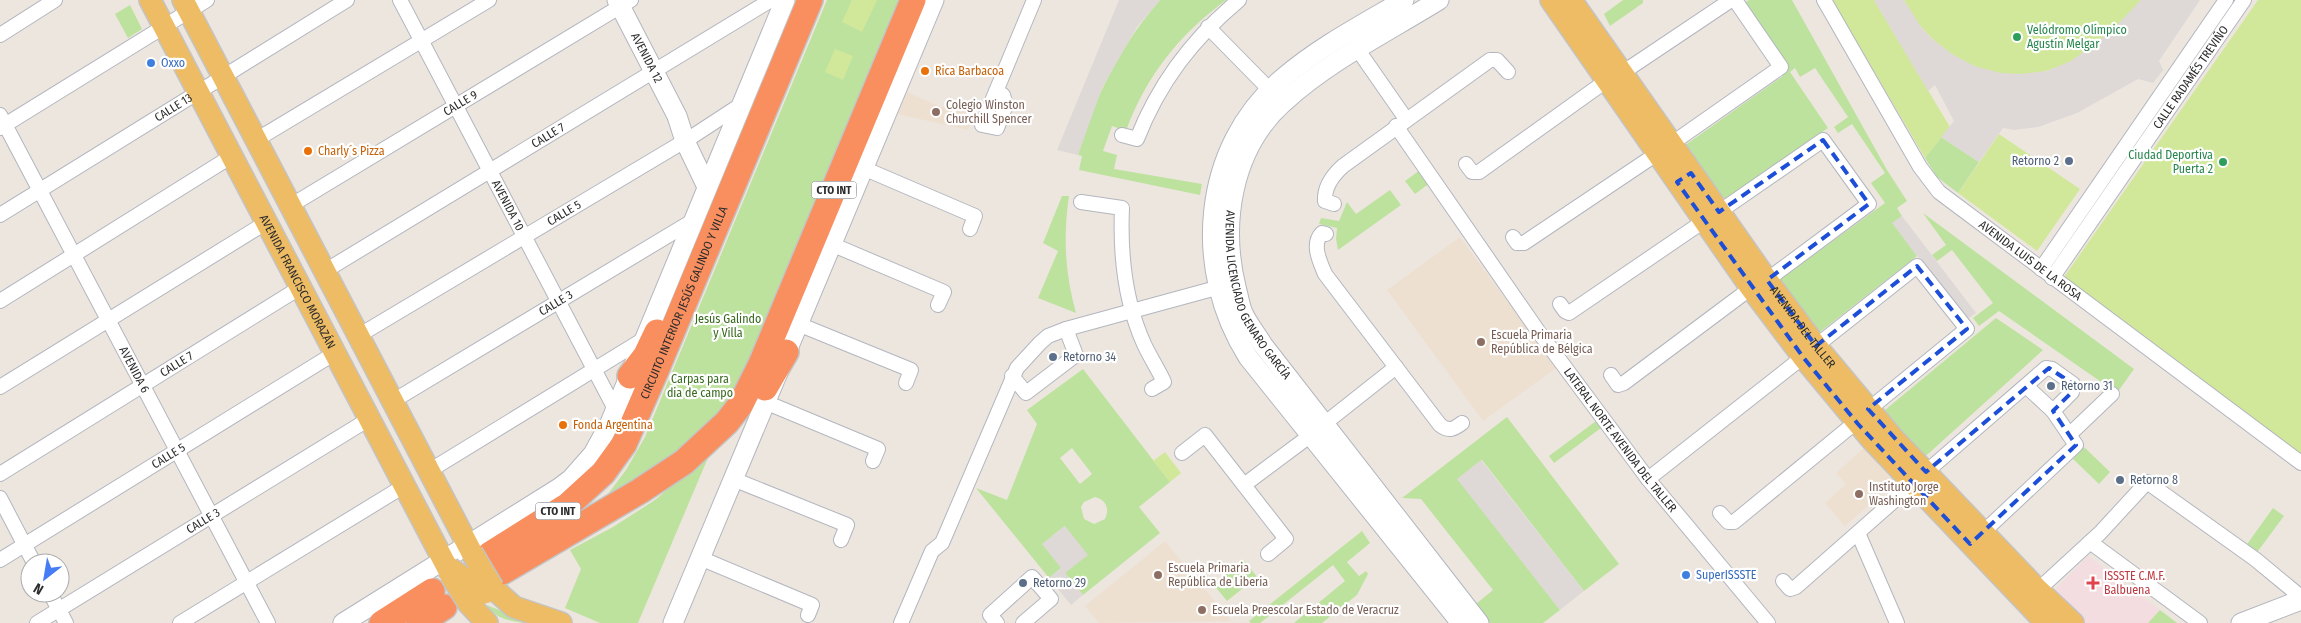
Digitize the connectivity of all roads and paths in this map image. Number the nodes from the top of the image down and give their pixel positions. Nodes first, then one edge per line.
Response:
1 (56, 0) edge
2 (150, 0) edge
3 (207, 0) edge
4 (347, 0) edge
5 (400, 0) edge
6 (489, 0) edge
7 (771, 0) edge
8 (785, 0) edge
9 (810, 0) edge
10 (913, 0) edge
11 (934, 0) edge
12 (1034, 0) edge
13 (1239, 0) edge
14 (1404, 0) edge
15 (1440, 0) edge
16 (1551, 0) edge
17 (1571, 0) edge
18 (1731, 0) edge
19 (1735, 0) edge
20 (1824, 0) edge
21 (2226, 0) edge
22 (2244, 0) edge
23 (622, 2) edge
24 (186, 5) edge
25 (164, 27) junction
26 (1208, 27) junction
27 (0, 34) edge
28 (422, 40) junction
29 (1358, 50) junction
30 (1307, 70) junction
31 (654, 72) junction
32 (1508, 72) dead end
33 (222, 75) junction
34 (1614, 77) junction
35 (1270, 90) junction
36 (996, 91) dead end
37 (199, 92) junction
38 (742, 104) junction
39 (456, 106) junction
40 (2, 123) edge
41 (1401, 123) junction
42 (1122, 135) dead end
43 (689, 138) junction
44 (256, 140) junction
45 (1664, 148) junction
46 (232, 156) junction
47 (1466, 164) dead end
48 (863, 168) junction
49 (490, 171) junction
50 (709, 182) junction
51 (40, 190) junction
52 (1224, 191) junction
53 (1081, 202) dead end
54 (1334, 204) dead end
55 (290, 206) junction
56 (0, 215) edge
57 (1712, 217) junction
58 (694, 220) junction
59 (266, 222) junction
60 (970, 229) dead end
61 (1326, 234) dead end
62 (525, 237) junction
63 (1513, 237) dead end
64 (831, 244) junction
65 (74, 255) junction
66 (2041, 269) junction
67 (325, 271) junction
68 (2052, 278) junction
69 (1759, 284) junction
70 (691, 286) junction
71 (300, 287) junction
72 (1220, 287) junction
73 (0, 301) edge
74 (559, 302) junction
75 (1560, 304) dead end
76 (938, 306) dead end
77 (1132, 310) junction
78 (108, 320) junction
79 (798, 324) junction
80 (1066, 329) junction
81 (358, 336) junction
82 (644, 339) junction
83 (1256, 351) junction
84 (786, 352) junction
85 (1809, 352) junction
86 (334, 353) junction
87 (1396, 367) junction
88 (595, 370) junction
89 (1611, 375) dead end
90 (630, 376) junction
91 (1012, 376) junction
92 (906, 383) dead end
93 (143, 385) junction
94 (2026, 386) junction
95 (0, 387) edge
96 (1152, 389) dead end
97 (2112, 394) dead end
98 (393, 401) junction
99 (765, 402) junction
100 (616, 411) junction
101 (2053, 411) junction
102 (1862, 416) junction
103 (369, 419) junction
104 (1462, 424) dead end
105 (1318, 430) junction
106 (2069, 435) junction
107 (707, 442) junction
108 (177, 450) junction
109 (1182, 452) dead end
110 (873, 461) dead end
111 (2301, 463) edge
112 (429, 471) junction
113 (0, 474) edge
114 (1919, 478) junction
115 (733, 479) junction
116 (1648, 479) junction
117 (1358, 481) junction
118 (1244, 485) junction
119 (404, 486) junction
120 (0, 498) edge
121 (1720, 512) dead end
122 (211, 516) junction
123 (1858, 534) junction
124 (1977, 538) junction
125 (842, 540) dead end
126 (2090, 542) junction
127 (25, 544) junction
128 (29, 553) edge
129 (1268, 554) dead end
130 (700, 558) junction
131 (0, 560) edge
132 (447, 566) junction
133 (483, 573) junction
134 (246, 582) junction
135 (1783, 582) dead end
136 (2038, 590) junction
137 (2301, 598) edge
138 (55, 603) edge
139 (59, 610) junction
140 (808, 615) dead end
141 (37, 623) edge
142 (66, 623) edge
143 (180, 623) edge
144 (268, 623) edge
145 (343, 623) edge
146 (382, 623) edge
147 (419, 623) edge
148 (487, 623) edge
149 (561, 623) edge
150 (672, 623) edge
151 (901, 623) edge
152 (997, 623) edge
153 (1022, 623) edge
154 (1461, 623) edge
155 (1479, 623) edge
156 (1768, 623) edge
157 (1897, 623) edge
158 (2046, 623) edge
159 (2074, 623) edge
160 (2200, 623) edge
161 (2241, 623) edge

1 - 27 street
2 - 25 main road, AVENIDA FRANCISCO MORAZÁN
3 - 24 street
4 - 33 street, CALLE 13
5 - 28 street, AVENIDA 10
6 - 28 street
7 - 31 street, CALLE 7
8 - 38 street, CTO INT
9 - 70 highway, CIRCUITO INTERIOR JESÚS GALINDO Y VILLA / CTO INT
10 - 107 highway, CTO INT
11 - 48 street, CTO INT
12 - 36 street
13 - 26 street
14 - 30 street, AVENIDA LICENCIADO GENARO GARCÍA
15 - 29 street, AVENIDA LICENCIADO GENARO GARCÍA
16 - 34 main road, AVENIDA DEL TALLER
17 - 34 main road, AVENIDA DEL TALLER
18 - 34 street
19 - 45 street
20 - 66 street, AVENIDA LUIS DE LA ROSA
21 - 66 street, CALLE RADAMÉS TREVIÑO
22 - 68 street, CALLE RADAMÉS TREVIÑO
23 - 31 street, AVENIDA 12
23 - 39 street, CALLE 9
24 - 25 street
24 - 33 main road
25 - 37 main road, AVENIDA FRANCISCO MORAZÁN
25 - 40 street
26 - 35 street
26 - 42 street
28 - 39 street, AVENIDA 10
28 - 44 street
29 - 30 street, AVENIDA LICENCIADO GENARO GARCÍA
29 - 41 street, LATERAL NORTE AVENIDA DEL TALLER
30 - 35 street, AVENIDA LICENCIADO GENARO GARCÍA
30 - 52 street, AVENIDA LICENCIADO GENARO GARCÍA
31 - 43 street, AVENIDA 12
31 - 49 street, CALLE 7
32 - 41 street
33 - 37 street, CALLE 13
33 - 44 main road
34 - 45 main road, AVENIDA DEL TALLER
34 - 47 street
35 - 52 street, AVENIDA LICENCIADO GENARO GARCÍA
37 - 46 main road, AVENIDA FRANCISCO MORAZÁN
37 - 51 street, CALLE 13
38 - 43 street, CALLE 5
38 - 50 street, CTO INT
39 - 49 street, AVENIDA 10
39 - 55 street, CALLE 9
40 - 51 street, AVENIDA 6
41 - 54 street
41 - 116 street, LATERAL NORTE AVENIDA DEL TALLER
43 - 50 street, AVENIDA 12
43 - 62 street, CALLE 5
44 - 55 main road
45 - 57 main road, AVENIDA DEL TALLER
45 - 63 street
46 - 59 main road, AVENIDA FRANCISCO MORAZÁN
46 - 65 street
48 - 60 street
48 - 64 street, CTO INT
49 - 62 street, AVENIDA 10
49 - 67 street, CALLE 7
50 - 58 street, CTO INT
51 - 56 street, CALLE 13
51 - 65 street, AVENIDA 6
52 - 72 street, AVENIDA LICENCIADO GENARO GARCÍA
52 - 83 street, AVENIDA LICENCIADO GENARO GARCÍA
53 - 77 street
55 - 67 main road
57 - 69 main road, AVENIDA DEL TALLER
57 - 69 street
57 - 75 street
58 - 74 street, CALLE 3
58 - 82 street, CTO INT
59 - 71 main road, AVENIDA FRANCISCO MORAZÁN
59 - 78 street
61 - 87 street
62 - 74 street, AVENIDA 10
62 - 81 street, CALLE 5
64 - 76 street
64 - 79 street, CTO INT
65 - 73 street
65 - 78 street, AVENIDA 6
66 - 68 street, AVENIDA LUIS DE LA ROSA
67 - 81 main road
68 - 111 street, AVENIDA LUIS DE LA ROSA
69 - 85 main road, AVENIDA DEL TALLER
69 - 89 street
70 - 90 highway
70 - 133 highway, CIRCUITO INTERIOR JESÚS GALINDO Y VILLA / CTO INT
71 - 86 main road, AVENIDA FRANCISCO MORAZÁN
71 - 93 street, CALLE 7
72 - 77 street
72 - 83 street, AVENIDA LICENCIADO GENARO GARCÍA
74 - 88 street, AVENIDA 10
74 - 98 street, CALLE 3
77 - 80 street
77 - 96 street
78 - 93 street, AVENIDA 6
78 - 95 street
79 - 84 street, CTO INT
79 - 92 street
80 - 91 street
80 - 91 street
81 - 98 main road
82 - 88 street
82 - 90 street, CTO INT
83 - 105 street, AVENIDA LICENCIADO GENARO GARCÍA
84 - 99 street, CTO INT
84 - 107 highway
85 - 102 main road, AVENIDA DEL TALLER
85 - 102 street
85 - 116 street
86 - 103 main road, AVENIDA FRANCISCO MORAZÁN
86 - 108 street, CALLE 5
87 - 104 street
87 - 105 street
88 - 100 street, AVENIDA 10
88 - 112 street
90 - 100 street, CTO INT
91 - 151 street
93 - 108 street, AVENIDA 6
93 - 113 street, CALLE 7
94 - 101 street
94 - 101 street
94 - 114 street
97 - 106 street
98 - 112 main road
99 - 110 street
99 - 115 street, CTO INT
100 - 133 street, CTO INT
101 - 106 street
102 - 114 main road, AVENIDA DEL TALLER
102 - 121 street
103 - 119 main road, AVENIDA FRANCISCO MORAZÁN
103 - 122 street, CALLE 3
105 - 117 street, AVENIDA LICENCIADO GENARO GARCÍA
105 - 118 street
106 - 124 street
107 - 133 highway, CTO INT
108 - 122 street, AVENIDA 6
108 - 127 street, CALLE 5
109 - 118 street
112 - 133 main road
114 - 123 street
114 - 124 main road, AVENIDA DEL TALLER
115 - 125 street
115 - 130 street, CTO INT
116 - 156 street, LATERAL NORTE AVENIDA DEL TALLER
117 - 154 street, AVENIDA LICENCIADO GENARO GARCÍA
117 - 155 street, AVENIDA LICENCIADO GENARO GARCÍA
118 - 129 street
119 - 132 main road, AVENIDA FRANCISCO MORAZÁN
119 - 134 street
120 - 127 street
122 - 134 street, AVENIDA 6
122 - 139 street, CALLE 3
123 - 135 street
123 - 157 street
124 - 136 main road, AVENIDA DEL TALLER
124 - 158 main road, AVENIDA DEL TALLER
126 - 136 street
126 - 137 street
126 - 160 street
127 - 128 street
127 - 131 street, CALLE 5
130 - 140 street
130 - 150 street, CTO INT
132 - 133 main road, bridge
132 - 133 street, CTO INT
132 - 145 street, CTO INT
133 - 148 main road
133 - 149 main road
134 - 143 street
134 - 144 street, AVENIDA 6
136 - 159 main road, AVENIDA DEL TALLER
137 - 161 street
138 - 139 street
139 - 141 street, CALLE 3
139 - 142 street
146 - 147 highway
152 - 153 street

